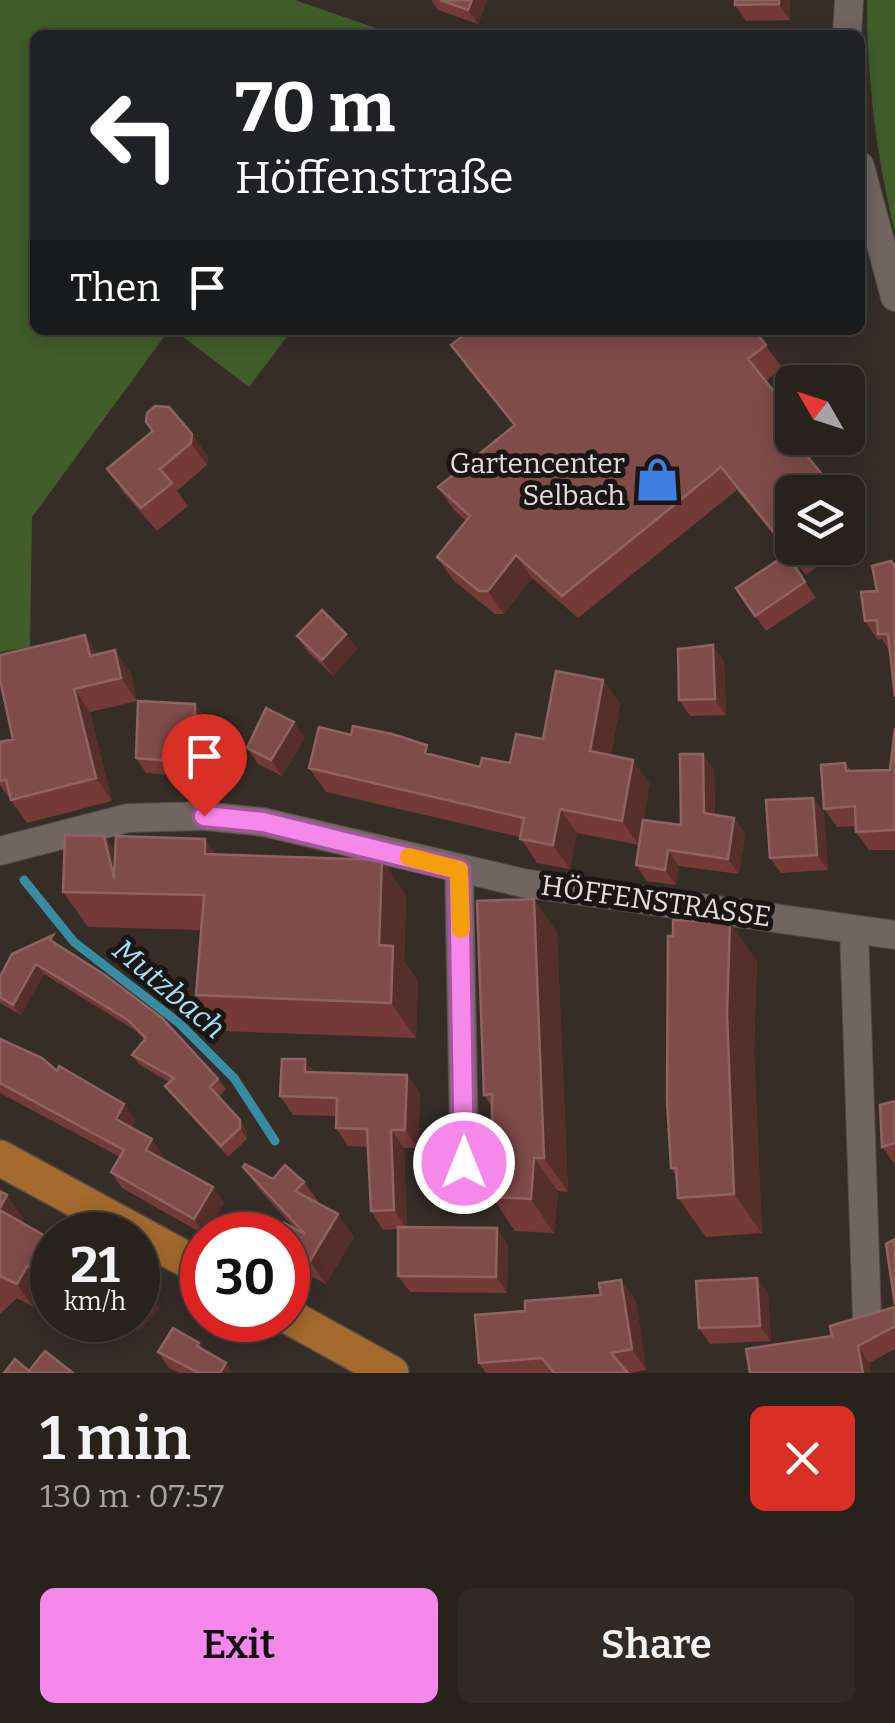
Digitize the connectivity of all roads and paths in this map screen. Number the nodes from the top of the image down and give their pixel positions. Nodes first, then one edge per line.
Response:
1 (849, 0) edge
2 (848, 30) edge
3 (865, 185) edge
4 (895, 297) edge
5 (0, 851) edge
6 (459, 870) junction
7 (854, 929) junction
8 (895, 935) edge
9 (0, 1158) edge
10 (465, 1192) dead end
11 (180, 1256) edge
12 (867, 1318) edge
13 (310, 1328) edge
14 (391, 1373) edge

1 - 2 street
3 - 4 street
5 - 6 street, HÖFFENSTRASSE
6 - 7 street, HÖFFENSTRASSE
6 - 10 street
7 - 8 street, HÖFFENSTRASSE
7 - 12 street
9 - 11 main road
13 - 14 main road

